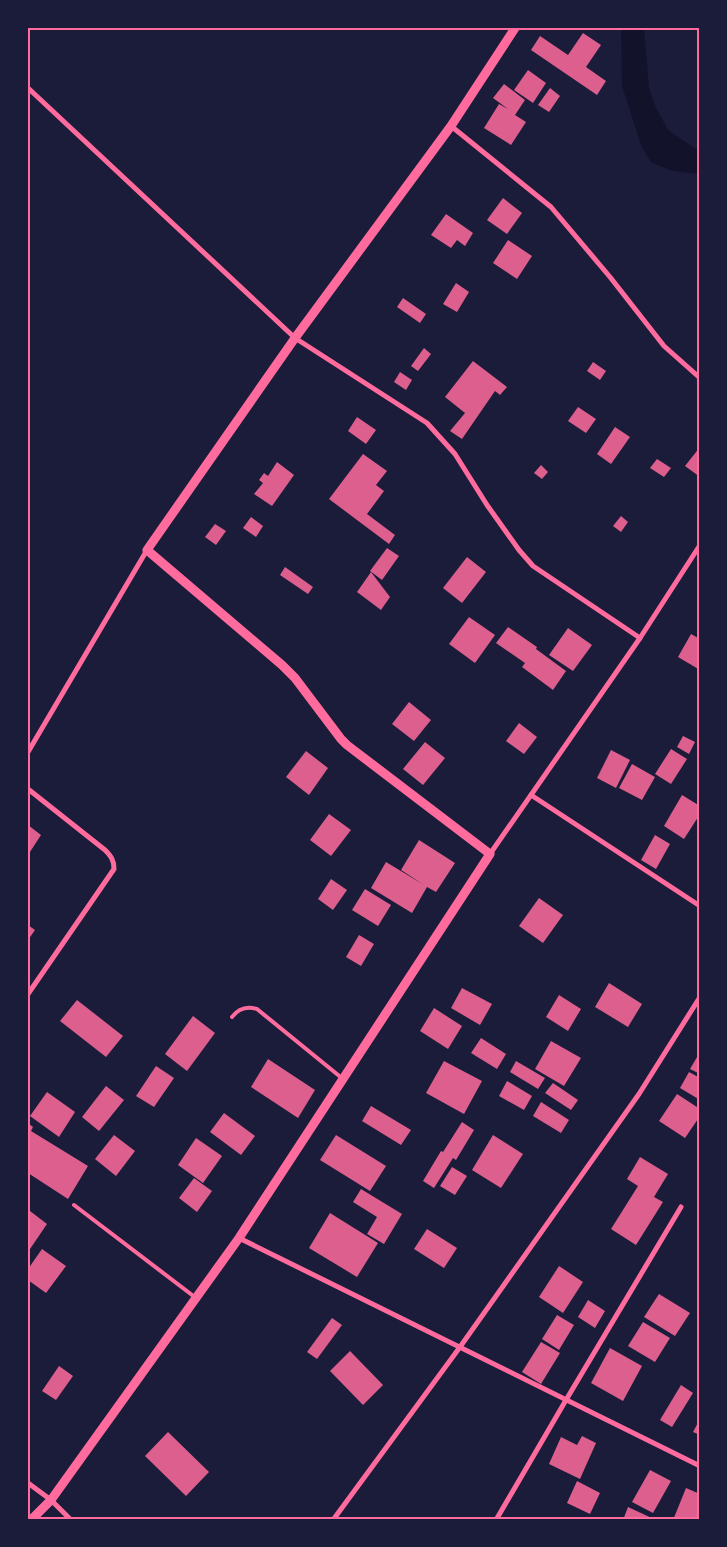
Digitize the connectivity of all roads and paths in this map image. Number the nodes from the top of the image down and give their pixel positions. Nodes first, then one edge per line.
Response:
1 (514, 28) edge
2 (28, 88) edge
3 (451, 126) junction
4 (295, 338) junction
5 (700, 378) edge
6 (700, 545) edge
7 (147, 550) junction
8 (640, 638) junction
9 (28, 752) edge
10 (28, 789) edge
11 (531, 795) junction
12 (490, 854) junction
13 (700, 906) edge
14 (28, 994) edge
15 (700, 997) edge
16 (232, 1017) dead end
17 (343, 1079) junction
18 (74, 1205) dead end
19 (681, 1207) dead end
20 (239, 1238) junction
21 (196, 1298) junction
22 (460, 1347) junction
23 (566, 1400) junction
24 (700, 1466) edge
25 (28, 1483) edge
26 (51, 1500) junction
27 (31, 1520) edge
28 (71, 1520) edge
29 (333, 1520) edge
30 (496, 1520) edge

1 - 3 street
2 - 4 street
3 - 4 street
3 - 5 street
4 - 7 street
4 - 8 street
6 - 8 street
7 - 9 street
7 - 12 street
8 - 11 street
10 - 14 street
11 - 12 street
11 - 13 street
12 - 17 street
15 - 22 street
16 - 17 lane
17 - 20 street
18 - 21 lane
19 - 23 street
20 - 21 street
20 - 22 street
21 - 26 street
22 - 23 street
22 - 29 street
23 - 24 street
23 - 30 street
25 - 26 street
26 - 27 street
26 - 28 street

